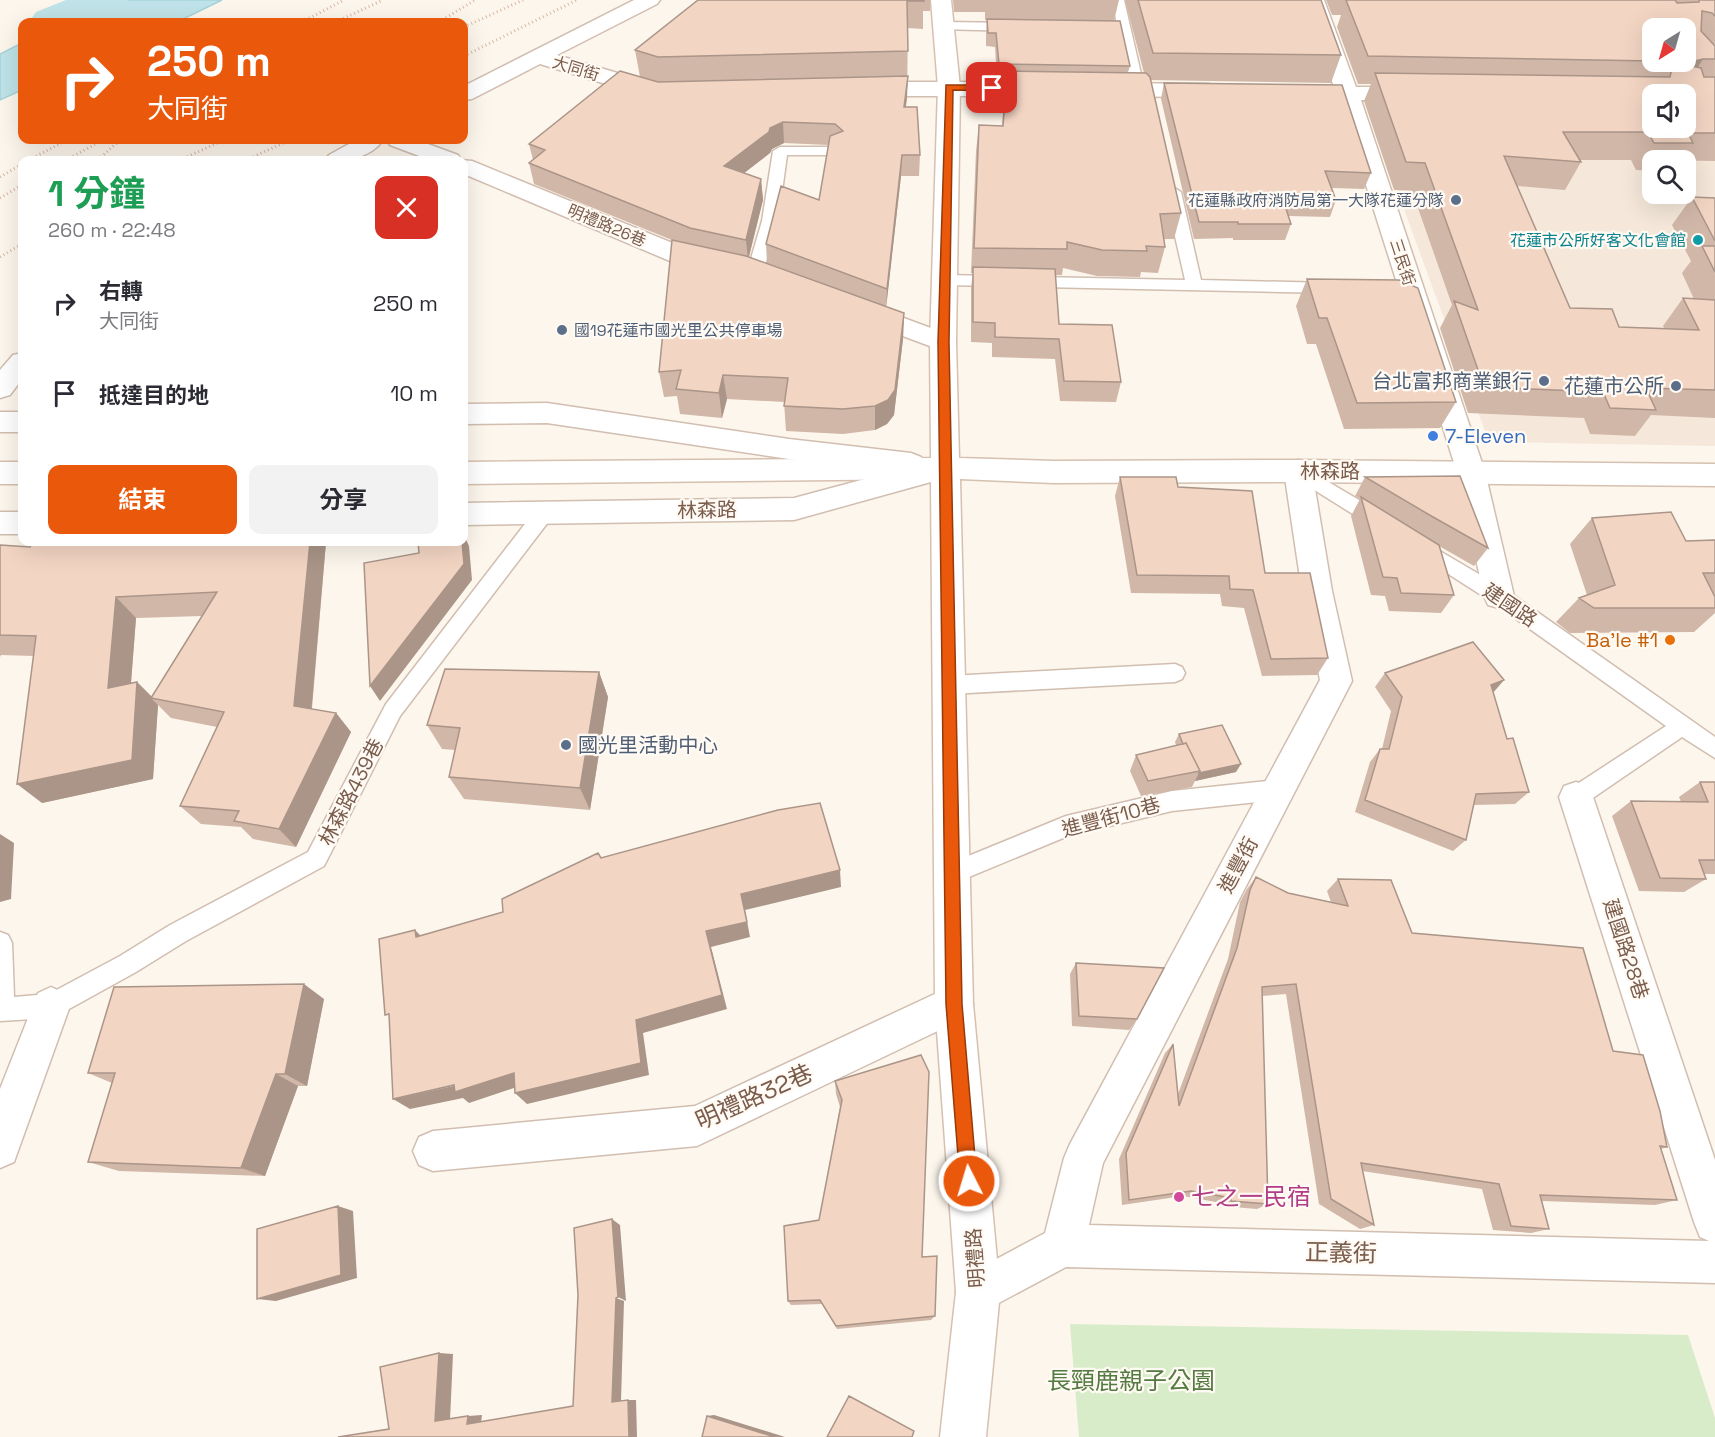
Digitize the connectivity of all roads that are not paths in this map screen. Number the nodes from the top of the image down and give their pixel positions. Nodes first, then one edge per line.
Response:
1 (650, 0) edge
2 (1118, 0) edge
3 (942, 13) edge
4 (1323, 14) edge
5 (1034, 28) edge
6 (540, 57) junction
7 (949, 87) junction
8 (841, 90) edge
9 (1144, 90) junction
10 (468, 92) edge
11 (1228, 92) edge
12 (1276, 92) edge
13 (673, 93) edge
14 (1348, 93) junction
15 (1430, 94) edge
16 (1156, 114) edge
17 (365, 144) edge
18 (408, 144) edge
19 (834, 151) edge
20 (344, 156) edge
21 (440, 156) edge
22 (468, 168) edge
23 (1171, 182) edge
24 (766, 276) joint
25 (945, 280) junction
26 (1194, 285) junction
27 (1343, 288) edge
28 (843, 305) edge
29 (943, 342) junction
30 (18, 367) edge
31 (0, 388) edge
32 (468, 414) edge
33 (0, 422) edge
34 (18, 422) edge
35 (946, 468) junction
36 (1298, 471) junction
37 (0, 472) edge
38 (1471, 472) junction
39 (18, 473) edge
40 (468, 473) edge
41 (1715, 475) edge
42 (545, 512) junction
43 (468, 514) edge
44 (0, 523) edge
45 (18, 523) edge
46 (1499, 596) junction
47 (1175, 673) dead end
48 (950, 686) junction
49 (1682, 726) junction
50 (1715, 749) edge
51 (1277, 790) junction
52 (1576, 797) joint
53 (952, 873) junction
54 (0, 943) edge
55 (954, 1004) junction
56 (51, 1006) junction
57 (0, 1148) edge
58 (433, 1151) dead end
59 (1715, 1222) edge
60 (1063, 1246) junction
61 (1715, 1262) edge
62 (978, 1292) junction
63 (963, 1437) edge

1 - 6 street
2 - 9 lane
3 - 5 lane
3 - 7 street, 明禮路
4 - 14 street, 三民街
6 - 10 street
6 - 13 street, 大同街
7 - 8 street
7 - 9 street
7 - 25 street, 明禮路
9 - 11 street
9 - 16 lane
12 - 14 street
14 - 15 street
14 - 38 street, 三民街
17 - 20 street
18 - 21 street
19 - 24 lane, 明禮路26巷
22 - 24 street, 明禮路26巷
23 - 26 lane
25 - 26 lane
25 - 29 street, 明禮路
26 - 27 lane
28 - 29 street
29 - 35 street, 明禮路
30 - 31 street
32 - 35 street, 林森路
33 - 34 street
35 - 36 street, 林森路
35 - 40 street, 林森路
35 - 42 street, 林森路
35 - 48 street, 明禮路
36 - 38 street, 林森路
36 - 46 lane, 建國路
36 - 51 street, 進豐街
37 - 39 street
38 - 41 street, 林森路
38 - 46 street, 三民街
42 - 43 street, 林森路
42 - 56 lane, 林森路439巷
44 - 45 street
46 - 49 lane, 建國路
47 - 48 lane
48 - 53 street, 明禮路
49 - 50 lane, 建國路
49 - 52 lane, 建國路28巷
51 - 53 lane, 進豐街10巷
51 - 60 street, 進豐街
52 - 59 street, 建國路28巷
53 - 55 street, 明禮路
54 - 56 lane, 林森路439巷
55 - 58 street, 明禮路32巷
55 - 62 street, 明禮路
56 - 57 street
60 - 61 street, 正義街
60 - 62 street, 正義街
62 - 63 street, 明禮路

